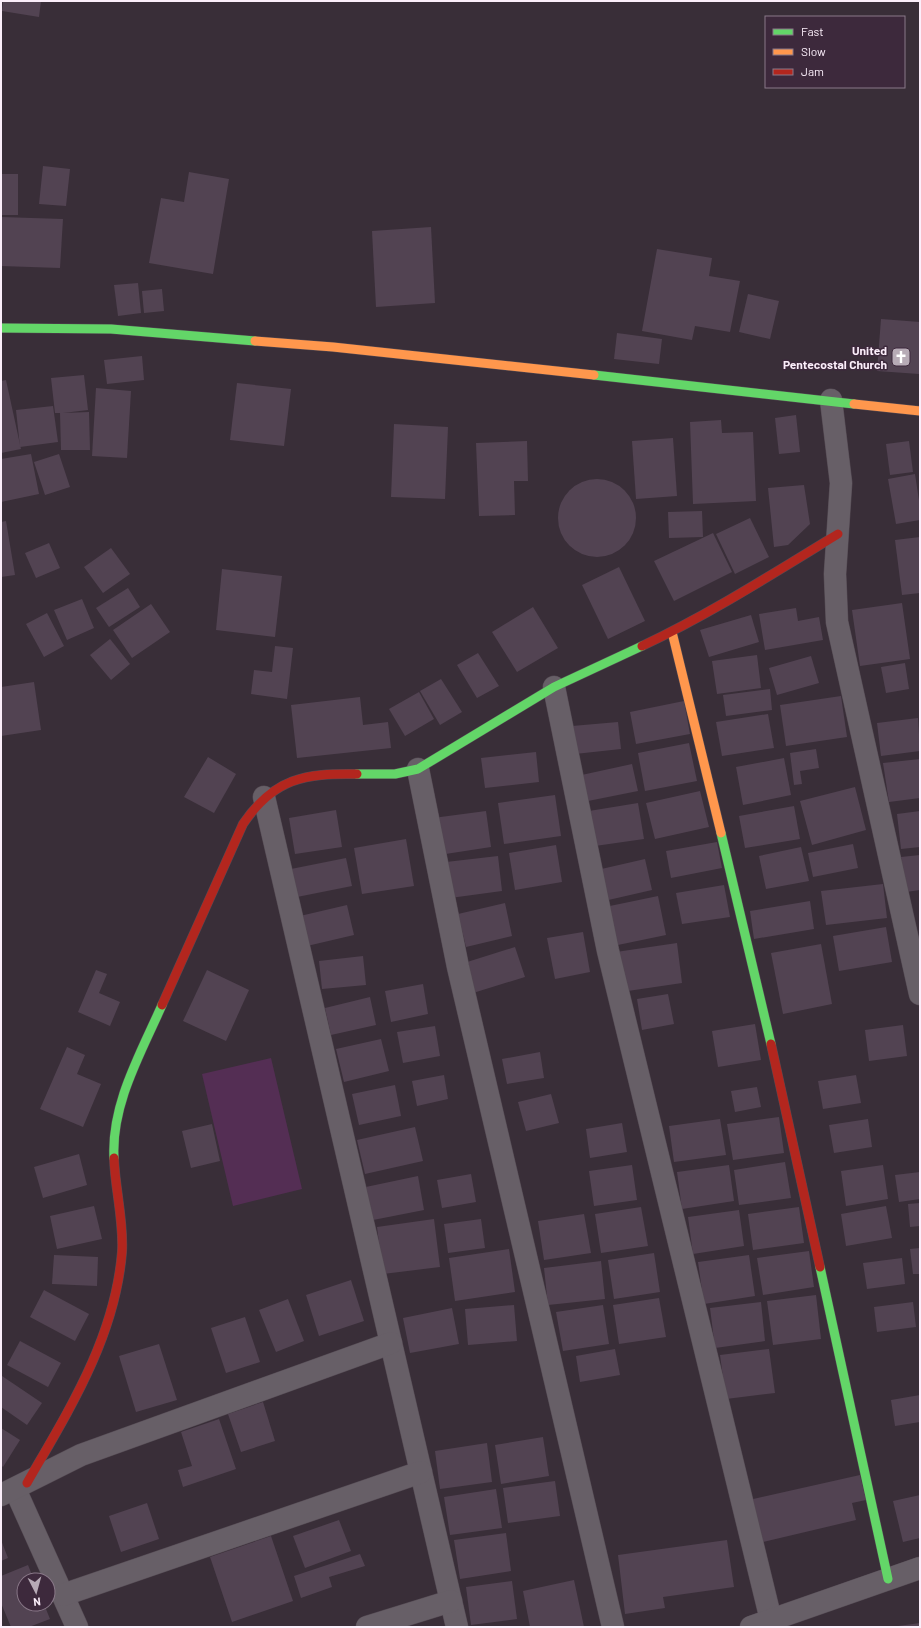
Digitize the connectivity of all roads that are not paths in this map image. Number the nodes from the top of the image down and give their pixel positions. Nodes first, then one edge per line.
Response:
1 (1, 328) edge
2 (831, 400) junction
3 (920, 411) edge
4 (838, 534) junction
5 (672, 632) junction
6 (554, 687) junction
7 (418, 769) junction
8 (264, 797) junction
9 (920, 994) edge
10 (391, 1343) junction
11 (421, 1472) junction
12 (14, 1489) edge
13 (920, 1568) edge
14 (888, 1579) junction
15 (63, 1595) junction
16 (451, 1601) junction
17 (771, 1620) junction
18 (77, 1627) edge
19 (367, 1627) edge
20 (457, 1627) edge
21 (613, 1627) edge
22 (751, 1627) edge

1 - 2 street
2 - 3 street
2 - 4 street
4 - 5 street
4 - 9 street
5 - 6 street
5 - 14 street
6 - 7 street
6 - 17 street
7 - 8 street
7 - 21 street
8 - 10 street
8 - 12 street
10 - 11 street
10 - 12 street
11 - 15 street
11 - 16 street
12 - 15 street
13 - 14 street
14 - 17 street
15 - 18 street
16 - 19 street
16 - 20 street
17 - 22 street

